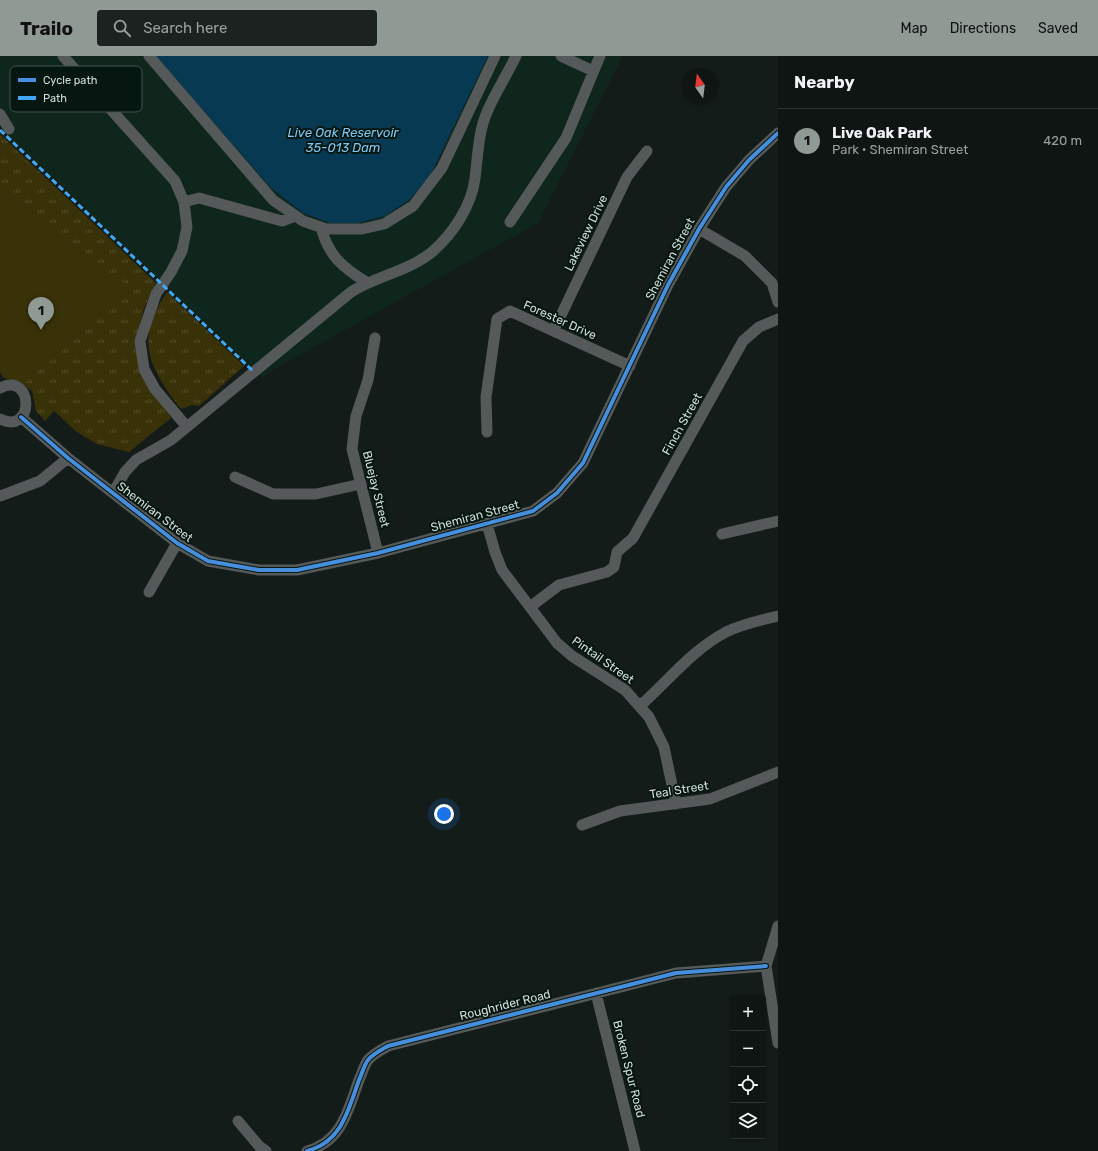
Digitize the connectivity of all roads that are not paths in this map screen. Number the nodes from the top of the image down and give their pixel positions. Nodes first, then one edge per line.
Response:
1 (64, 56) edge
2 (149, 56) edge
3 (495, 56) edge
4 (516, 56) edge
5 (561, 56) edge
6 (600, 56) edge
7 (73, 66) edge
8 (593, 71) junction
9 (114, 112) edge
10 (0, 114) edge
11 (9, 129) dead end
12 (778, 134) edge
13 (647, 151) dead end
14 (184, 202) junction
15 (295, 216) junction
16 (510, 222) dead end
17 (321, 227) junction
18 (699, 229) junction
19 (366, 282) junction
20 (778, 302) edge
21 (778, 319) edge
22 (554, 330) junction
23 (375, 338) dead end
24 (630, 366) junction
25 (0, 388) edge
26 (21, 417) junction
27 (0, 419) edge
28 (187, 427) junction
29 (486, 432) dead end
30 (68, 458) junction
31 (235, 477) dead end
32 (361, 484) junction
33 (113, 493) junction
34 (0, 496) edge
35 (778, 521) edge
36 (487, 524) junction
37 (722, 534) dead end
38 (176, 543) junction
39 (378, 553) junction
40 (149, 592) dead end
41 (530, 607) junction
42 (778, 616) edge
43 (640, 706) junction
44 (778, 772) edge
45 (676, 804) junction
46 (582, 825) dead end
47 (778, 926) edge
48 (766, 966) junction
49 (596, 993) junction
50 (778, 1043) edge
51 (238, 1121) dead end
52 (316, 1150) edge
53 (266, 1151) edge
54 (635, 1151) edge

1 - 7 street
2 - 15 street
3 - 17 street
4 - 19 street
5 - 8 street
6 - 8 street
8 - 16 street
9 - 14 street
10 - 11 street
12 - 18 street, Shemiran Street
13 - 22 street, Lakeview Drive
14 - 15 street
14 - 28 street
15 - 17 street
17 - 19 street
18 - 20 street
18 - 24 street, Shemiran Street
19 - 28 street
21 - 41 street, Finch Street
22 - 24 street, Forester Drive
22 - 29 street, Forester Drive
23 - 32 street, Bluejay Street
24 - 36 street, Shemiran Street
25 - 26 street
26 - 27 street
26 - 30 street, Shemiran Street
28 - 33 street
30 - 33 street, Shemiran Street
30 - 34 street
31 - 32 street
32 - 39 street, Bluejay Street
33 - 38 street, Shemiran Street
35 - 37 street
36 - 39 street, Shemiran Street
36 - 41 street, Pintail Street
38 - 39 street, Shemiran Street
38 - 40 street
41 - 43 street, Pintail Street
42 - 43 street
43 - 45 street, Pintail Street
44 - 45 street, Teal Street
45 - 46 street, Teal Street
47 - 48 street
48 - 49 street, Roughrider Road
48 - 50 street
49 - 52 street, Roughrider Road
49 - 54 street, Broken Spur Road
51 - 53 street

